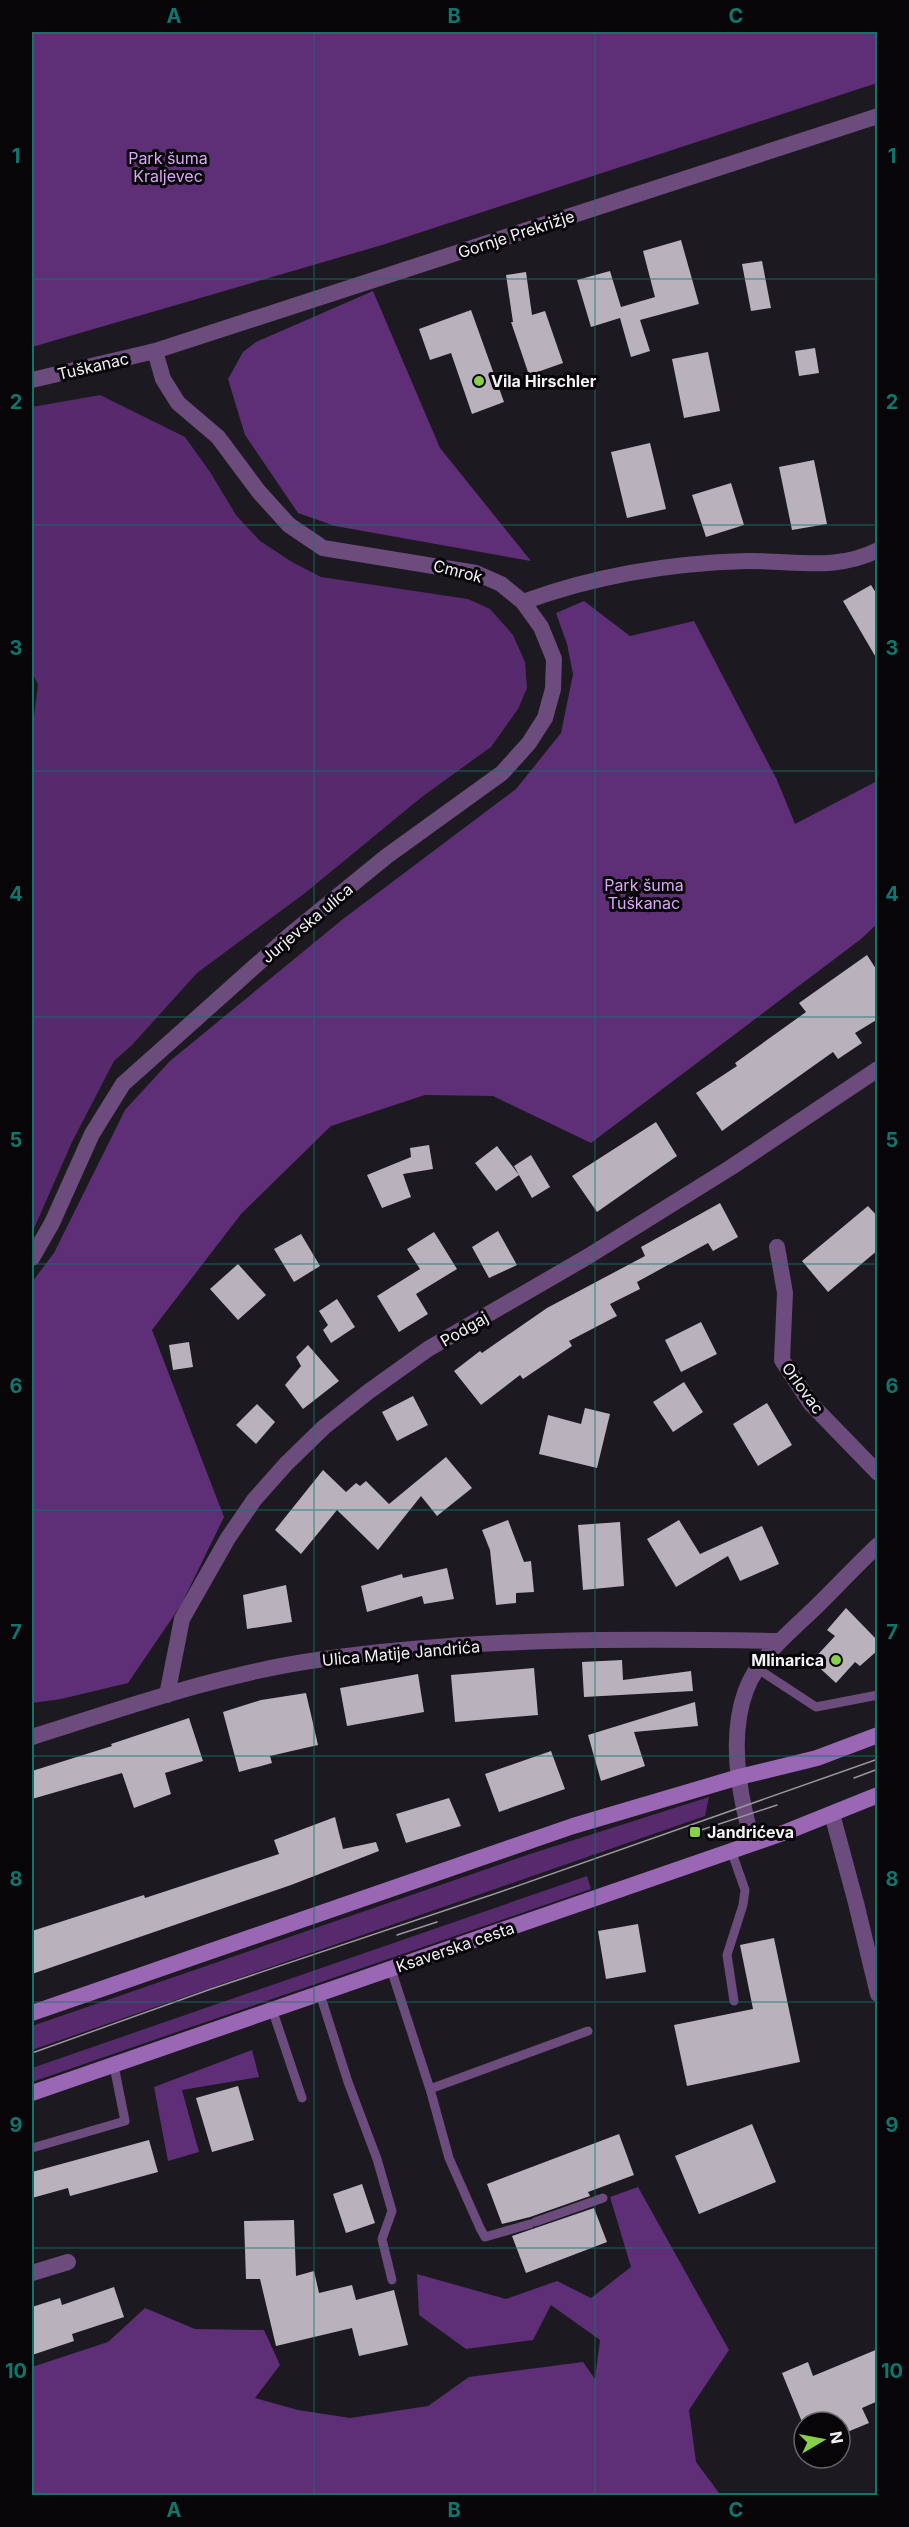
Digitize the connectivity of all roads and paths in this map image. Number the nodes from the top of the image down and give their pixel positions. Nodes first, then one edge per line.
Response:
1 (878, 116) edge
2 (155, 351) junction
3 (32, 380) edge
4 (878, 550) edge
5 (523, 602) junction
6 (878, 1069) edge
7 (777, 1247) dead end
8 (32, 1258) edge
9 (878, 1473) edge
10 (878, 1545) edge
11 (780, 1641) junction
12 (758, 1669) junction
13 (167, 1695) junction
14 (878, 1695) edge
15 (878, 1735) edge
16 (32, 1737) edge
17 (740, 1777) junction
18 (878, 1795) edge
19 (832, 1814) junction
20 (753, 1844) junction
21 (731, 1850) junction
22 (391, 1969) junction
23 (320, 1994) junction
24 (878, 1994) edge
25 (734, 2001) dead end
26 (272, 2009) junction
27 (32, 2013) edge
28 (588, 2031) dead end
29 (114, 2066) junction
30 (430, 2089) junction
31 (32, 2093) edge
32 (302, 2098) dead end
33 (32, 2148) edge
34 (603, 2198) dead end
35 (68, 2262) dead end
36 (32, 2273) edge
37 (392, 2280) dead end

1 - 2 street, Gornje Prekrižje
2 - 3 street, Tuškanac
2 - 5 street, Cmrok
4 - 5 street
5 - 8 street, Jurjevska ulica
6 - 13 street, Podgaj
7 - 9 street, Orlovac
10 - 11 street
11 - 12 street
11 - 13 street, Ulica Matije Jandrića
12 - 14 lane
12 - 17 street
13 - 16 street, Ulica Matije Jandrića
15 - 17 main road
17 - 20 street
17 - 27 main road
18 - 19 main road, Ksaverska cesta
19 - 20 main road, Ksaverska cesta
19 - 24 street
20 - 21 main road, Ksaverska cesta
21 - 22 main road, Ksaverska cesta
21 - 25 lane
22 - 23 main road, Ksaverska cesta
22 - 30 lane
23 - 26 main road, Ksaverska cesta
23 - 37 lane
26 - 29 main road, Ksaverska cesta
26 - 32 lane
28 - 30 lane
29 - 31 main road, Ksaverska cesta
29 - 33 lane
30 - 34 lane
35 - 36 street

